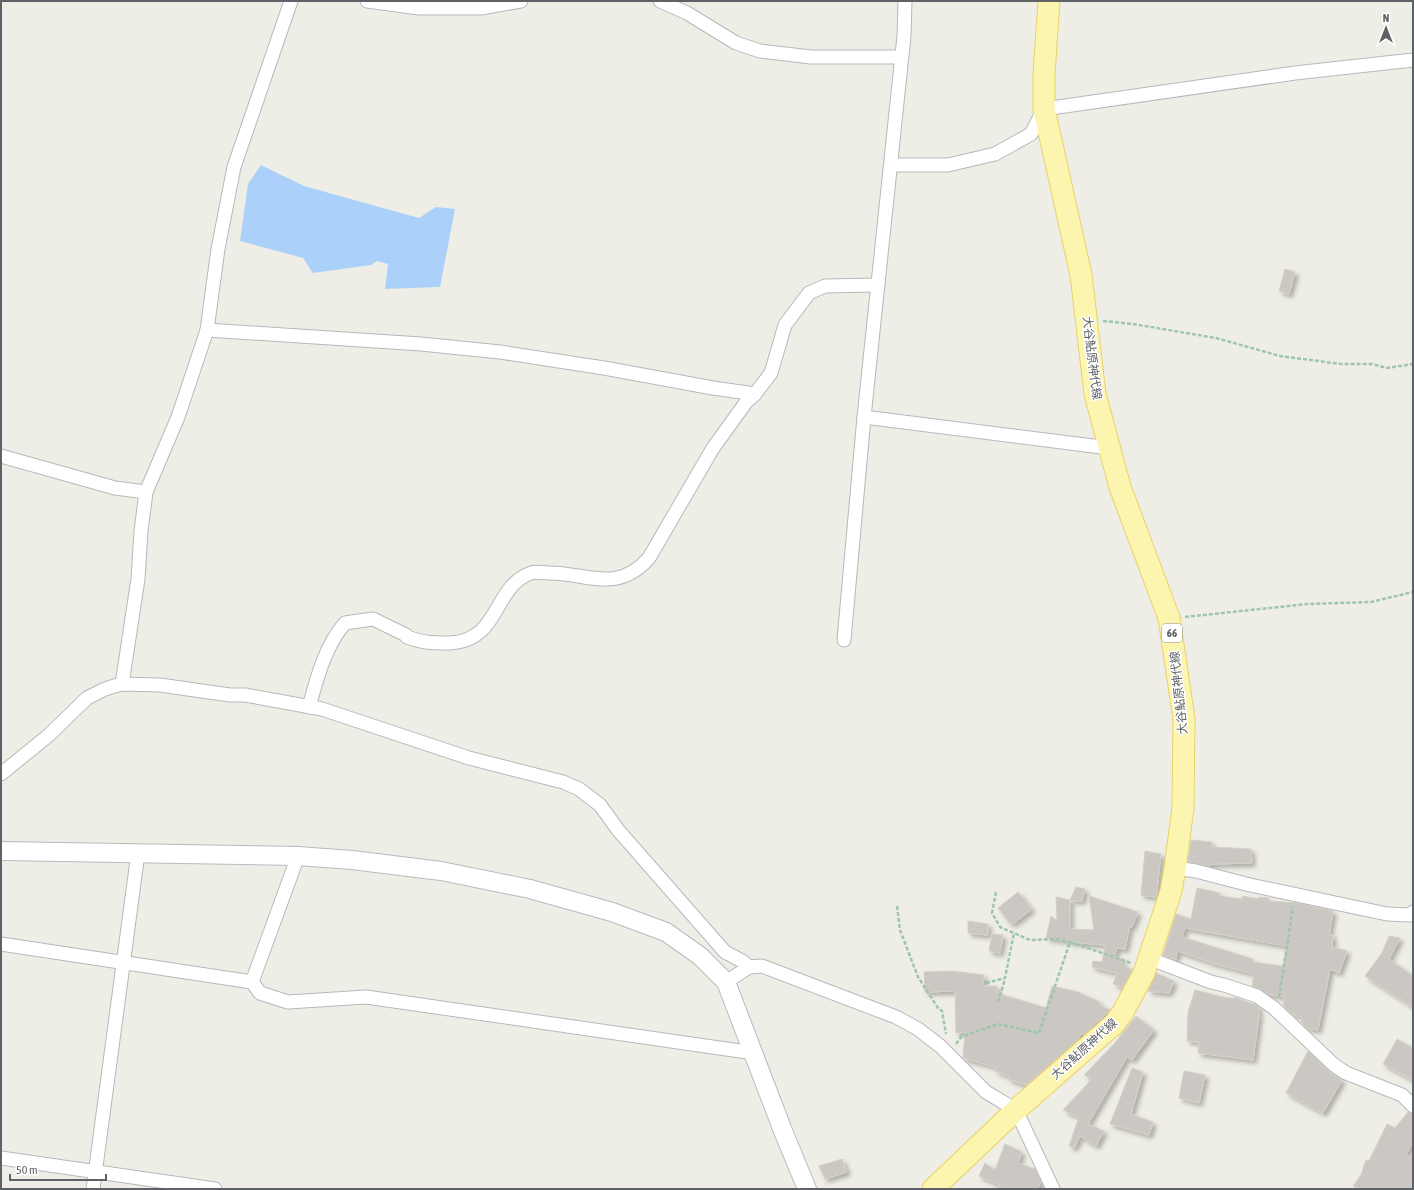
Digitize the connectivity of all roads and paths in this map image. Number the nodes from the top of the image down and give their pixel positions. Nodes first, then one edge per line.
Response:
1 (291, 1) edge
2 (367, 1) edge
3 (521, 1) edge
4 (660, 1) edge
5 (905, 1) edge
6 (1049, 1) edge
7 (901, 57) junction
8 (1413, 60) edge
9 (1044, 110) junction
10 (890, 165) junction
11 (878, 285) junction
12 (1088, 319) junction
13 (207, 330) junction
14 (1413, 364) edge
15 (755, 394) junction
16 (864, 417) junction
17 (1110, 448) junction
18 (1, 456) edge
19 (146, 492) junction
20 (1413, 592) edge
21 (1169, 618) junction
22 (844, 640) dead end
23 (122, 684) junction
24 (309, 707) junction
25 (1, 774) edge
26 (1, 851) edge
27 (138, 853) junction
28 (298, 856) junction
29 (1175, 868) junction
30 (996, 892) dead end
31 (1295, 895) junction
32 (897, 906) dead end
33 (1413, 912) edge
34 (1014, 933) junction
35 (1070, 942) junction
36 (1, 944) edge
37 (1148, 958) junction
38 (124, 961) junction
39 (749, 967) junction
40 (1005, 978) junction
41 (252, 982) junction
42 (726, 982) junction
43 (986, 983) dead end
44 (998, 1002) dead end
45 (1276, 1011) junction
46 (961, 1037) dead end
47 (754, 1053) junction
48 (949, 1055) junction
49 (1413, 1106) edge
50 (1016, 1110) junction
51 (1, 1158) edge
52 (95, 1171) junction
53 (93, 1189) edge
54 (215, 1189) edge
55 (807, 1189) edge
56 (934, 1189) edge
57 (1052, 1189) edge

1 - 13 street
2 - 3 street
4 - 7 street
5 - 7 street
6 - 9 main road, 大谷鮎原神代線 / 66
7 - 10 street
8 - 9 street
9 - 10 street
9 - 12 main road, 大谷鮎原神代線 / 66
10 - 11 street
11 - 15 street
11 - 16 street
12 - 14 path
12 - 17 main road, 大谷鮎原神代線 / 66
13 - 15 street
13 - 19 street
15 - 24 street
16 - 17 street
16 - 22 street
17 - 21 main road, 大谷鮎原神代線 / 66
18 - 19 street
19 - 23 street
20 - 21 path
21 - 29 main road, 大谷鮎原神代線 / 66
23 - 24 street
23 - 25 street
24 - 39 street
26 - 27 street
27 - 28 street
27 - 38 street
28 - 41 street
28 - 42 street
29 - 31 street
29 - 37 main road, 大谷鮎原神代線 / 66
30 - 34 path
31 - 33 street
31 - 45 path
32 - 48 path
34 - 35 path
34 - 40 path
35 - 37 path
35 - 46 path
36 - 38 street
37 - 45 street
37 - 50 main road, 大谷鮎原神代線 / 66
38 - 41 street
38 - 52 street
39 - 42 street
39 - 48 street
40 - 43 path
40 - 44 path
41 - 47 street
42 - 47 street
45 - 49 street
47 - 55 street
48 - 50 street
50 - 56 main road, 大谷鮎原神代線 / 66
50 - 57 street
51 - 52 street
52 - 53 street
52 - 54 street

